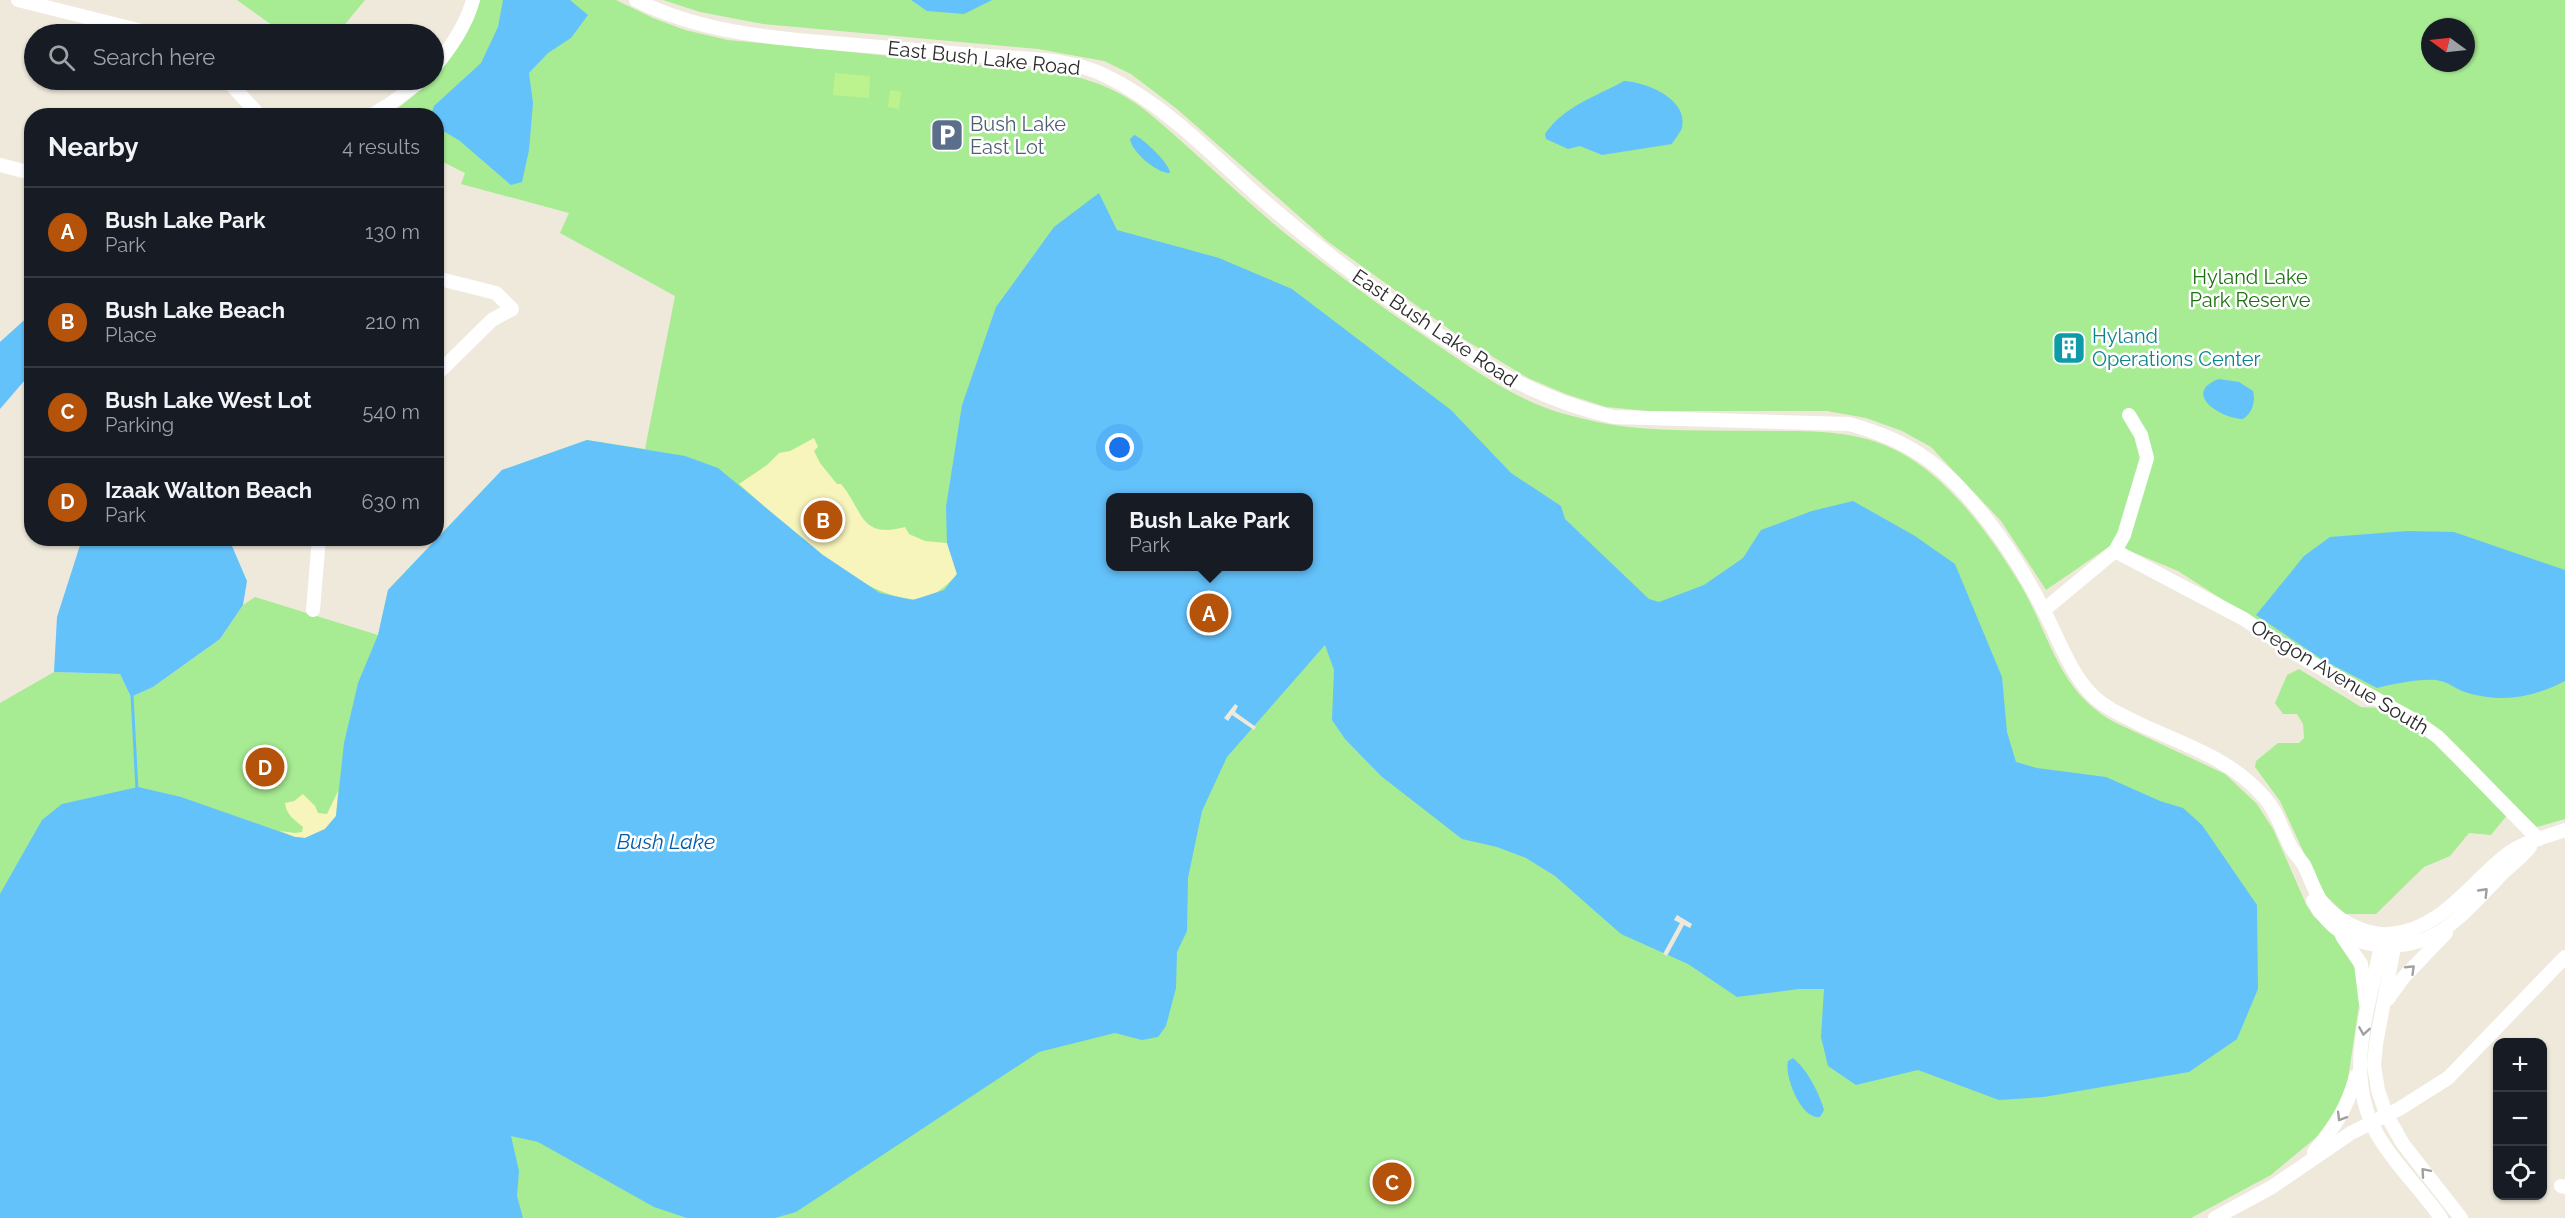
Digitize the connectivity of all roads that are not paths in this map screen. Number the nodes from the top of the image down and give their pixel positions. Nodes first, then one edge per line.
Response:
1 (18, 0) edge
2 (473, 0) edge
3 (636, 0) edge
4 (114, 24) edge
5 (444, 56) edge
6 (236, 90) edge
7 (409, 90) edge
8 (253, 108) edge
9 (383, 108) edge
10 (0, 165) edge
11 (24, 171) edge
12 (444, 280) edge
13 (444, 367) edge
14 (2129, 415) dead end
15 (318, 546) edge
16 (2115, 551) junction
17 (313, 610) dead end
18 (2044, 610) junction
19 (2565, 830) edge
20 (2538, 839) junction
21 (2292, 849) junction
22 (2461, 916) junction
23 (2339, 932) junction
24 (2388, 942) junction
25 (2565, 957) edge
26 (2367, 1010) junction
27 (2381, 1018) junction
28 (2359, 1062) junction
29 (2379, 1118) junction
30 (2306, 1163) junction
31 (2215, 1218) edge
32 (2441, 1218) edge
33 (2461, 1218) edge

1 - 4 street
2 - 5 street
3 - 18 street, East Bush Lake Road
6 - 8 street
7 - 9 street
10 - 11 street
12 - 13 street
14 - 16 street
15 - 17 street
16 - 18 street
16 - 20 street, Oregon Avenue South
18 - 21 street, East Bush Lake Road
19 - 20 street
22 -> 20 street
20 - 24 street
21 - 23 street, East Bush Lake Road
21 - 24 street, East Bush Lake Road
22 - 24 street
27 -> 22 street
23 - 24 street, East Bush Lake Road
23 - 26 street
24 - 26 street
24 - 27 street
25 - 29 street
26 -> 28 street
27 - 29 street
28 - 29 street
28 -> 30 street
29 - 30 street
29 - 32 street
33 -> 29 street
30 - 31 street

